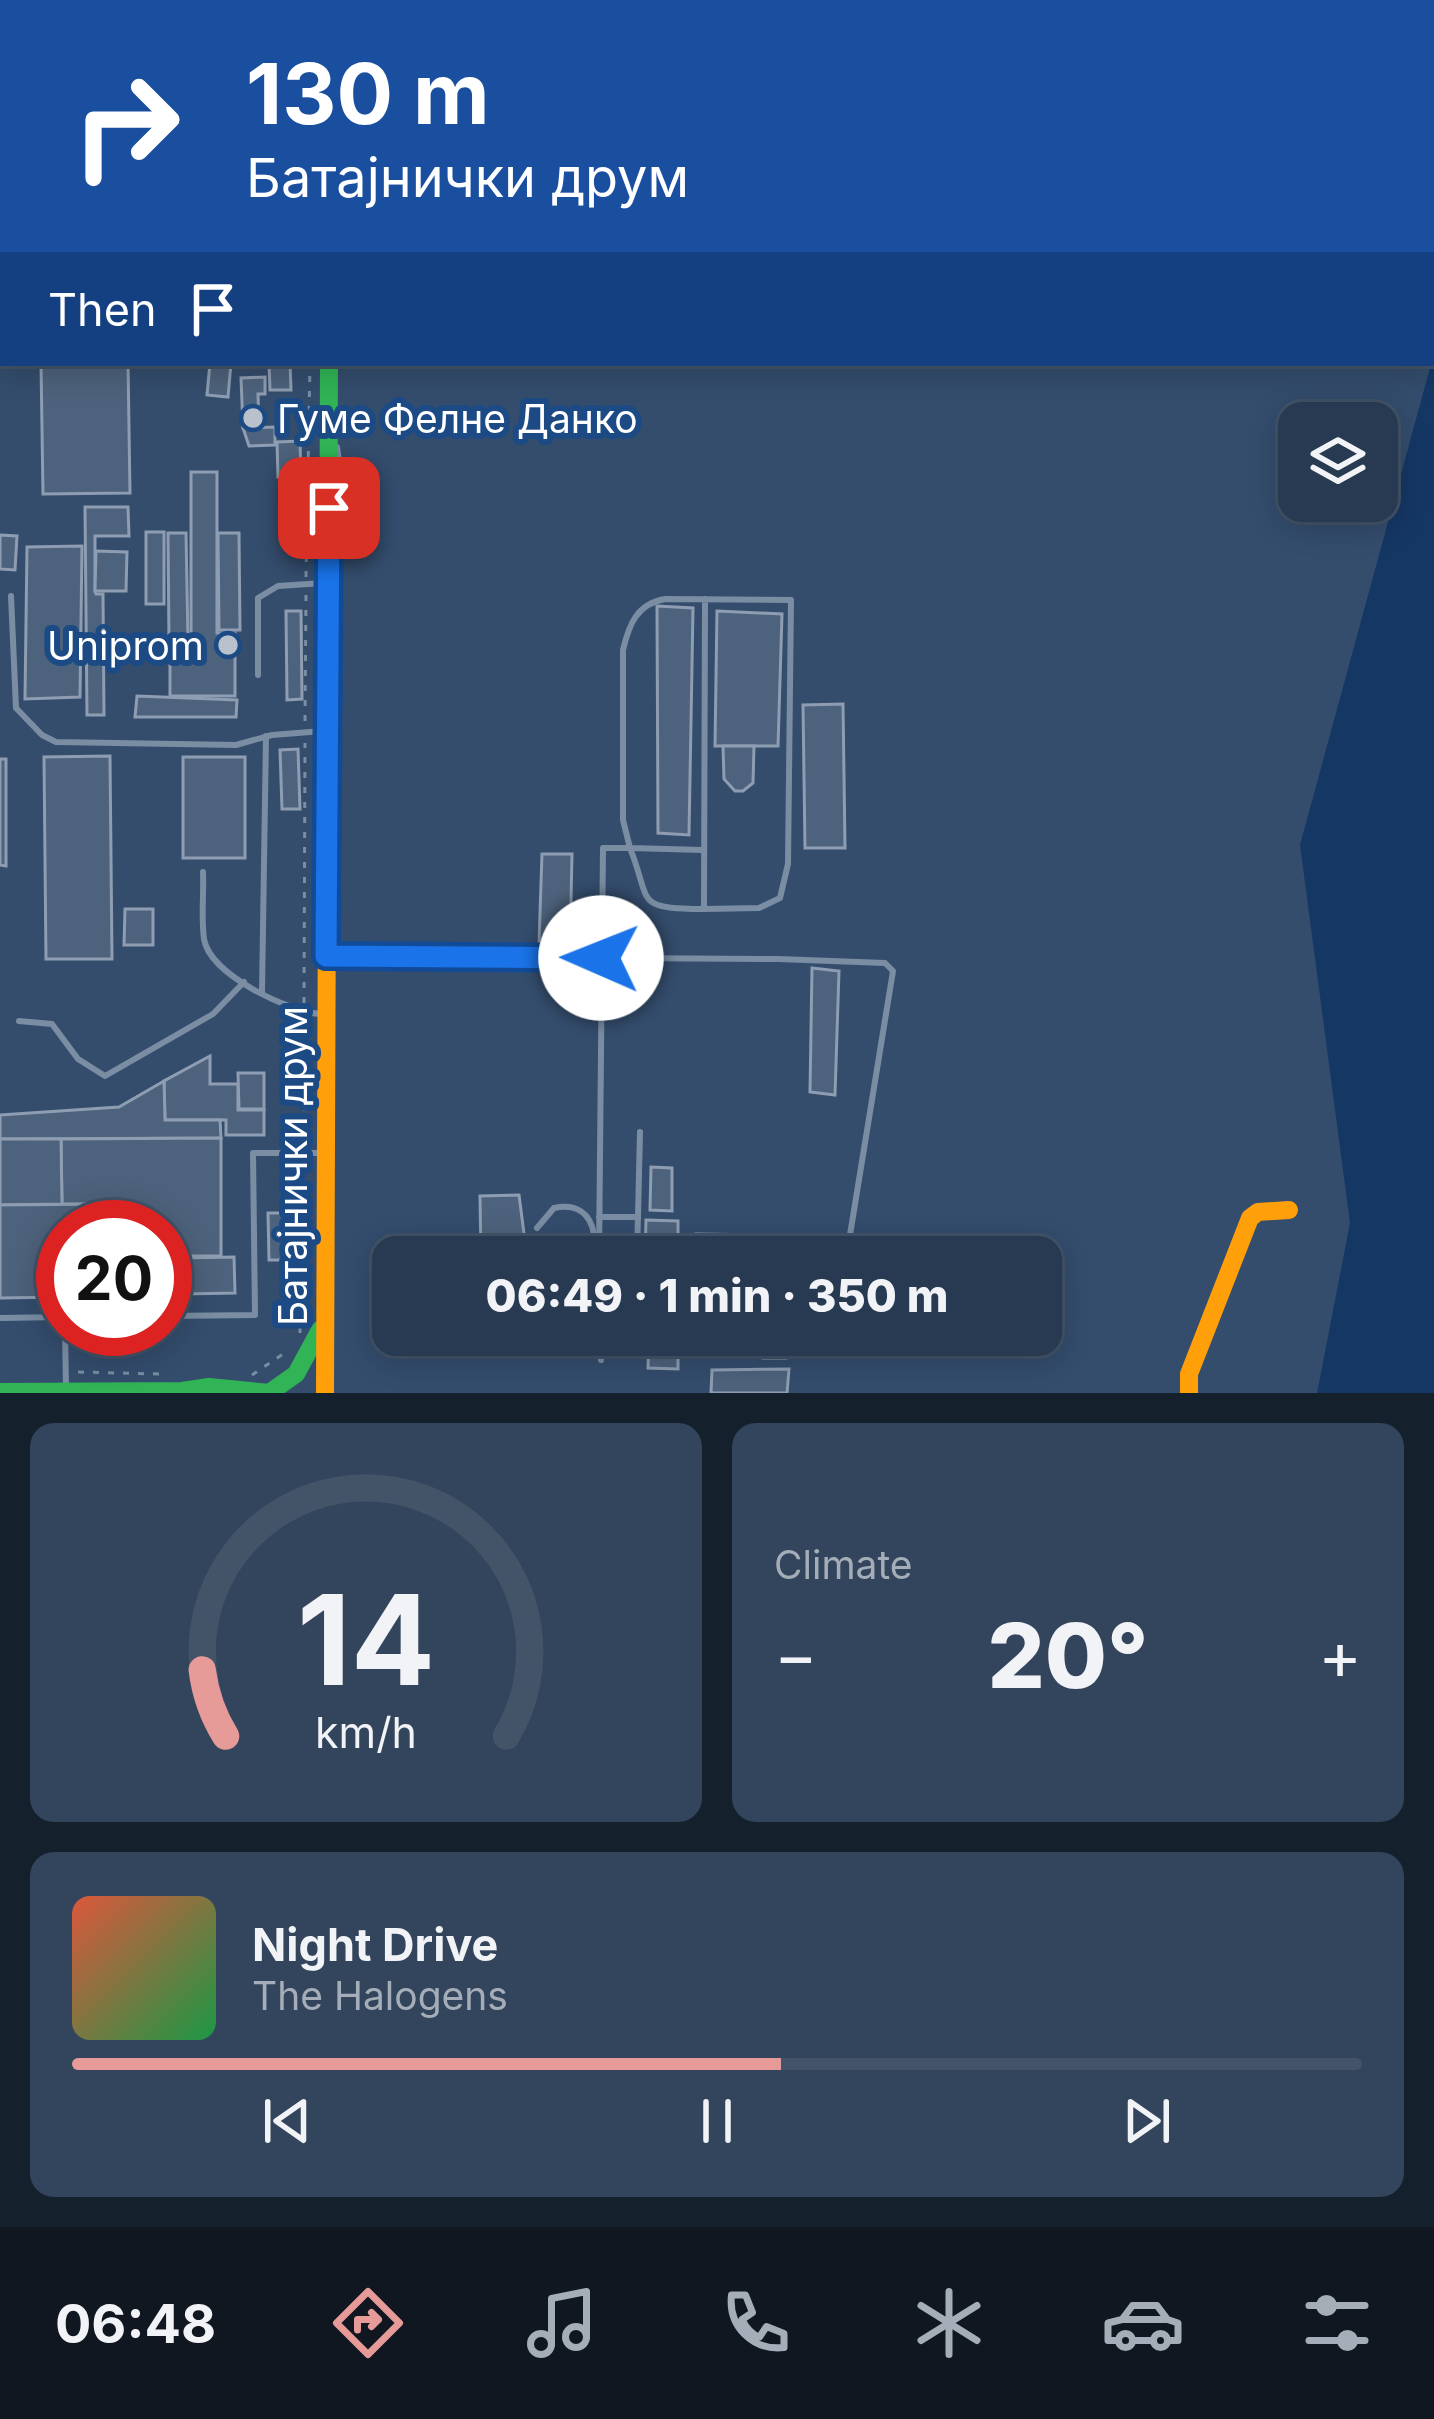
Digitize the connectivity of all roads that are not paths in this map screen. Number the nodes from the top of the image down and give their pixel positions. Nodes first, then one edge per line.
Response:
1 (329, 366) edge
2 (328, 581) junction
3 (11, 596) dead end
4 (706, 599) junction
5 (258, 675) dead end
6 (0, 692) edge
7 (15, 692) junction
8 (326, 731) junction
9 (266, 736) junction
10 (630, 848) junction
11 (704, 850) junction
12 (203, 872) dead end
13 (704, 909) junction
14 (326, 956) junction
15 (601, 958) junction
16 (244, 982) junction
17 (262, 992) junction
18 (326, 1014) junction
19 (19, 1022) dead end
20 (640, 1132) dead end
21 (325, 1154) junction
22 (1289, 1210) dead end
23 (638, 1217) junction
24 (594, 1219) junction
25 (537, 1228) dead end
26 (593, 1236) edge
27 (596, 1236) edge
28 (638, 1236) edge
29 (851, 1236) edge
30 (192, 1316) edge
31 (36, 1317) edge
32 (0, 1318) edge
33 (324, 1320) junction
34 (601, 1356) edge
35 (601, 1360) dead end
36 (66, 1382) edge
37 (0, 1392) edge
38 (53, 1392) edge
39 (128, 1392) edge
40 (185, 1392) edge
41 (270, 1393) edge
42 (325, 1393) edge
43 (1189, 1393) edge

1 - 2 main road, Батајнички друм
2 - 5 lane
2 - 8 main road, Батајнички друм
3 - 7 lane
4 - 10 lane
4 - 11 lane
4 - 13 lane
6 - 7 lane
7 - 9 lane
8 - 9 lane
8 - 14 main road, Батајнички друм
9 - 17 lane
10 - 11 lane
10 - 13 lane
10 - 15 lane
11 - 13 lane
12 - 16 lane
14 - 15 lane
14 - 18 main road, Батајнички друм
15 - 24 lane
15 - 29 lane
16 - 17 lane
16 - 19 lane
17 - 18 lane
18 - 21 main road, Батајнички друм
20 - 23 lane
21 - 30 lane
21 - 33 main road, Батајнички друм
22 - 43 main road
23 - 24 lane
23 - 28 lane
24 - 25 lane
24 - 26 lane
24 - 27 lane
31 - 32 lane
33 - 41 main road
33 - 42 main road, Батајнички друм
34 - 35 lane
36 - 38 main road
36 - 39 main road
37 - 38 main road
39 - 40 main road
40 - 41 main road

